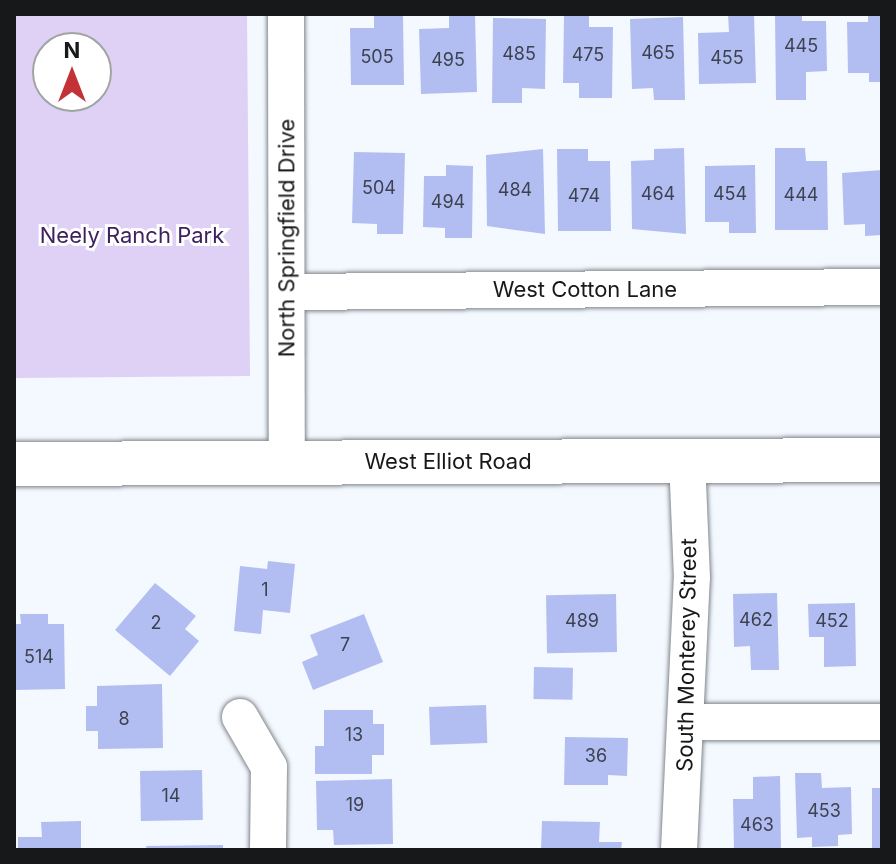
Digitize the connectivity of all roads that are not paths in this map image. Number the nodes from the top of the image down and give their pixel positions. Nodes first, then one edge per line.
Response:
1 (286, 14) edge
2 (882, 287) edge
3 (288, 292) junction
4 (882, 460) edge
5 (687, 461) junction
6 (287, 463) junction
7 (14, 464) edge
8 (240, 717) dead end
9 (688, 722) junction
10 (882, 722) edge
11 (268, 850) edge
12 (679, 850) edge

1 - 3 street, North Springfield Drive
2 - 3 street, West Cotton Lane
3 - 6 street, North Springfield Drive
4 - 5 main road, West Elliot Road
5 - 6 main road, West Elliot Road
5 - 9 street, South Monterey Street
6 - 7 main road, West Elliot Road
8 - 11 street
9 - 10 street
9 - 12 street, South Monterey Street

